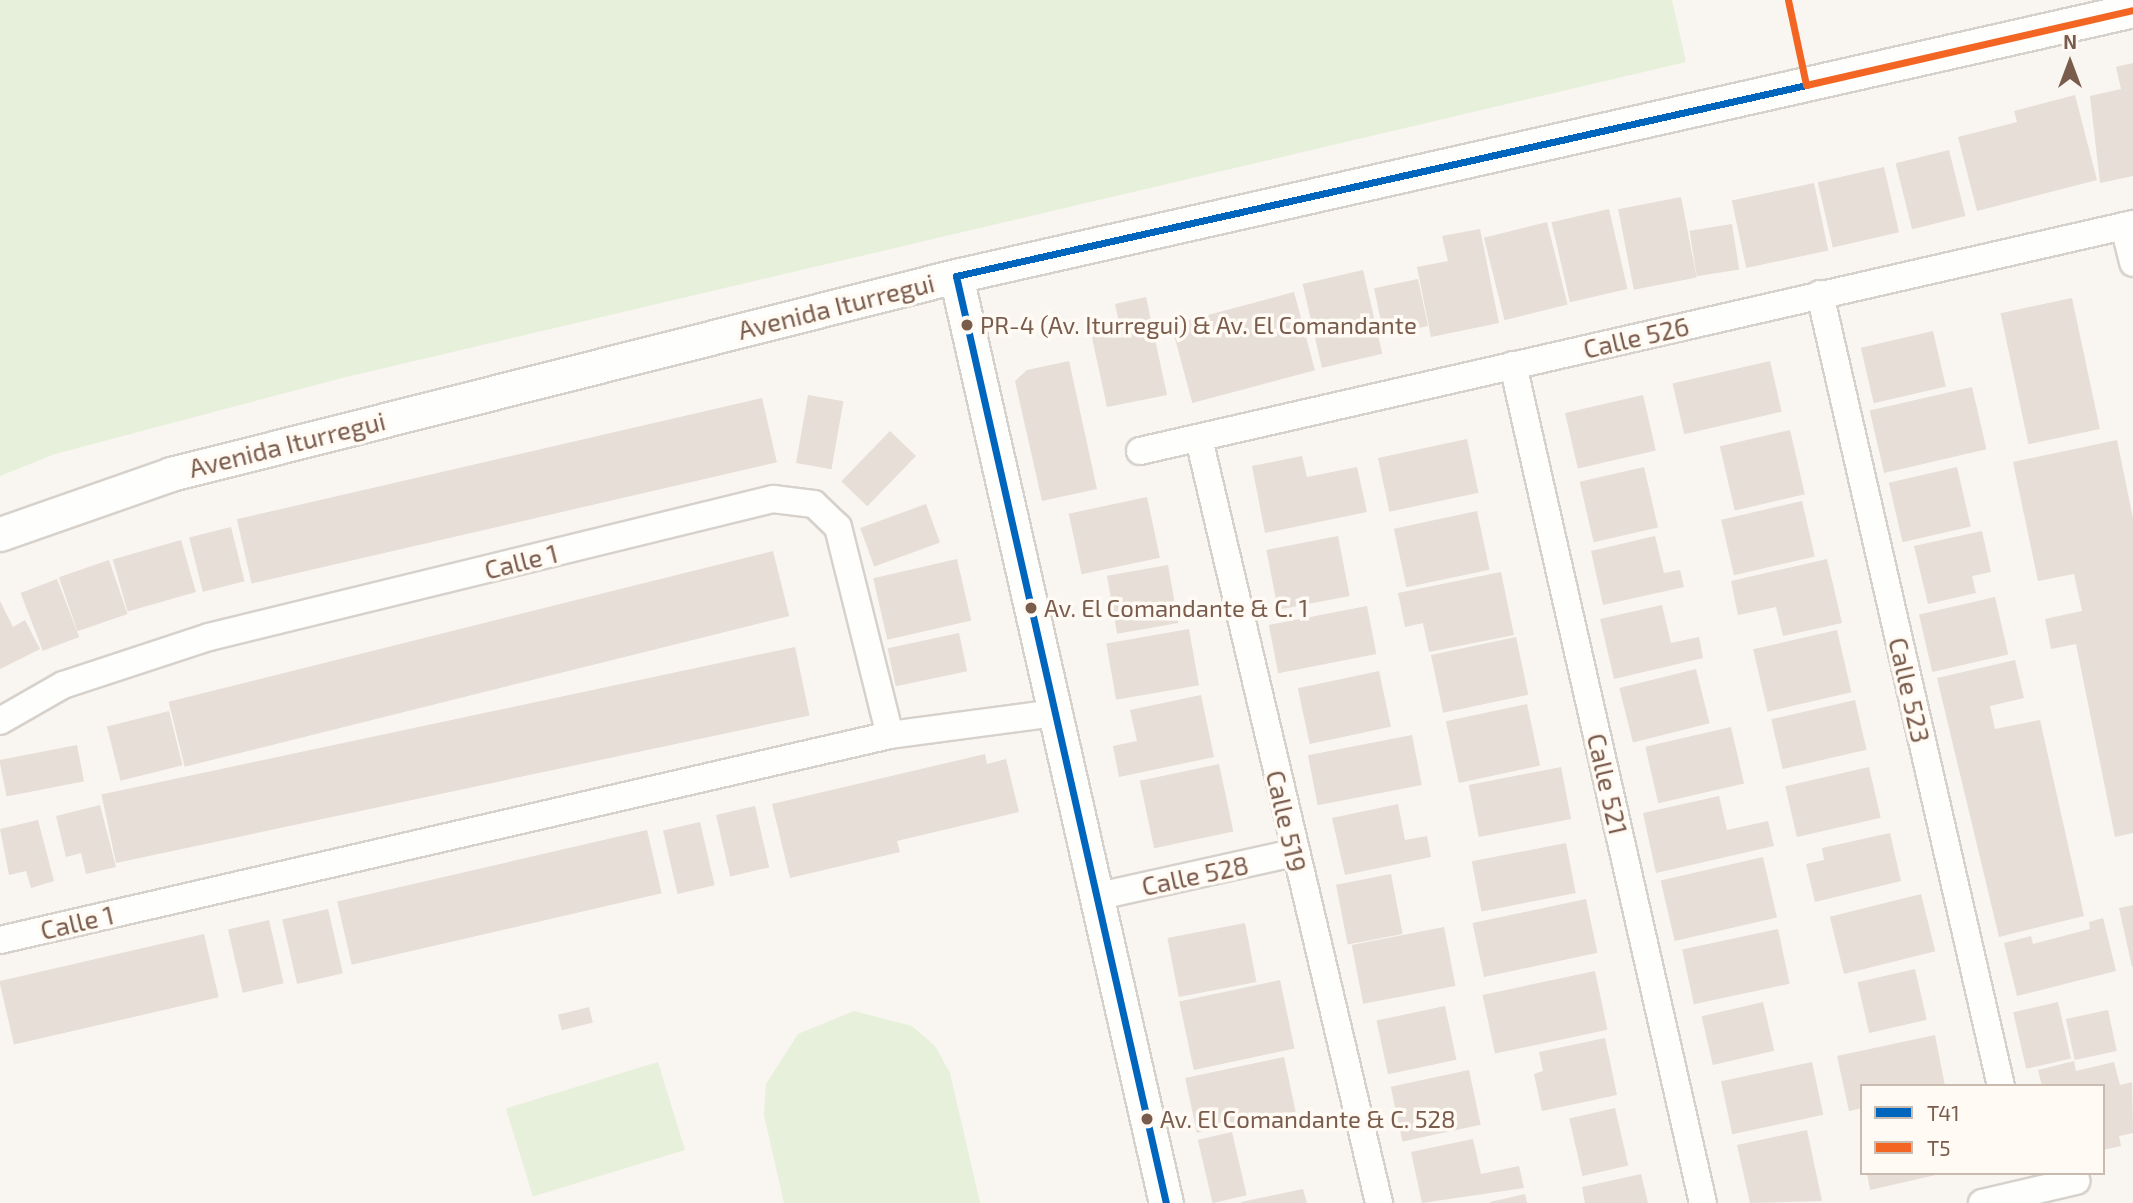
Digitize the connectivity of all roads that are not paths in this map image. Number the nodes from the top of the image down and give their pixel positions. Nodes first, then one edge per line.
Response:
1 (2133, 10) edge
2 (2129, 225) edge
3 (2133, 263) edge
4 (956, 276) junction
5 (1819, 294) junction
6 (1513, 365) junction
7 (1199, 439) junction
8 (1140, 451) dead end
9 (0, 534) edge
10 (1055, 713) junction
11 (0, 721) edge
12 (890, 735) junction
13 (1294, 853) junction
14 (1095, 897) junction
15 (0, 940) edge
16 (2001, 1084) edge
17 (2076, 1181) dead end
18 (2023, 1183) edge
19 (1166, 1203) edge
20 (1379, 1203) edge
21 (1703, 1203) edge
22 (1982, 1203) edge

1 - 4 street, Avenida Iturregui
2 - 3 street
2 - 5 street, Calle 526
4 - 9 street, Avenida Iturregui
4 - 10 street
5 - 6 street, Calle 526
5 - 16 street, Calle 523
6 - 7 street, Calle 526
6 - 21 street, Calle 521
7 - 8 street, Calle 526
7 - 13 street, Calle 519
10 - 12 street, Calle 1
10 - 14 street
11 - 12 street, Calle 1
12 - 15 street, Calle 1
13 - 14 street, Calle 528
13 - 20 street, Calle 519
14 - 19 street
17 - 18 street
18 - 22 street

